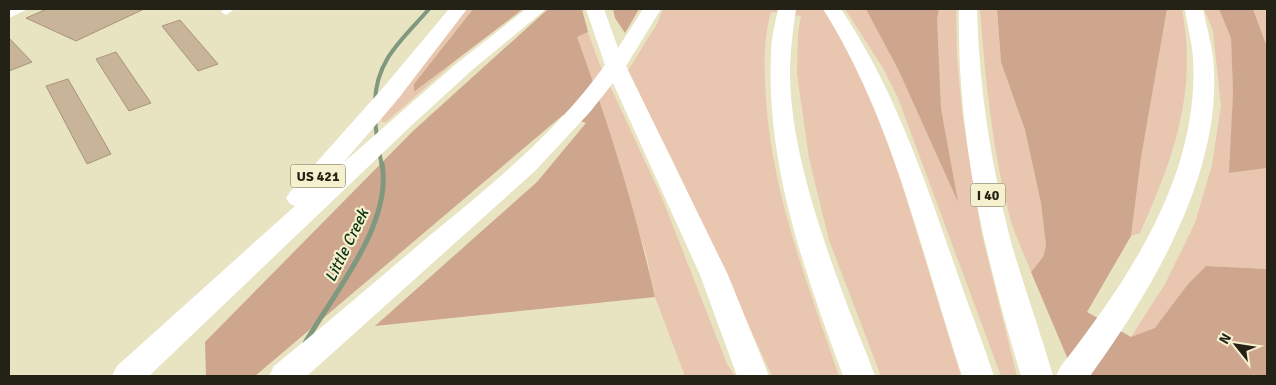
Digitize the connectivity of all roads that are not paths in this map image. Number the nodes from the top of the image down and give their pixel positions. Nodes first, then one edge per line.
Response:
1 (23, 9) edge
2 (458, 9) edge
3 (537, 9) edge
4 (595, 9) edge
5 (832, 9) edge
6 (968, 9) edge
7 (1194, 9) edge
8 (786, 11) edge
9 (9, 15) edge
10 (648, 15) edge
11 (169, 337) junction
12 (128, 376) edge
13 (285, 376) edge
14 (753, 376) edge
15 (859, 376) edge
16 (978, 376) edge
17 (1037, 376) edge
18 (1072, 376) edge

1 - 9 street
2 - 11 highway, US 421
3 - 11 highway
4 - 14 highway
5 - 16 highway
6 - 17 highway, I 40
7 - 18 highway
8 - 15 highway
10 - 13 highway
11 - 12 highway, US 421

